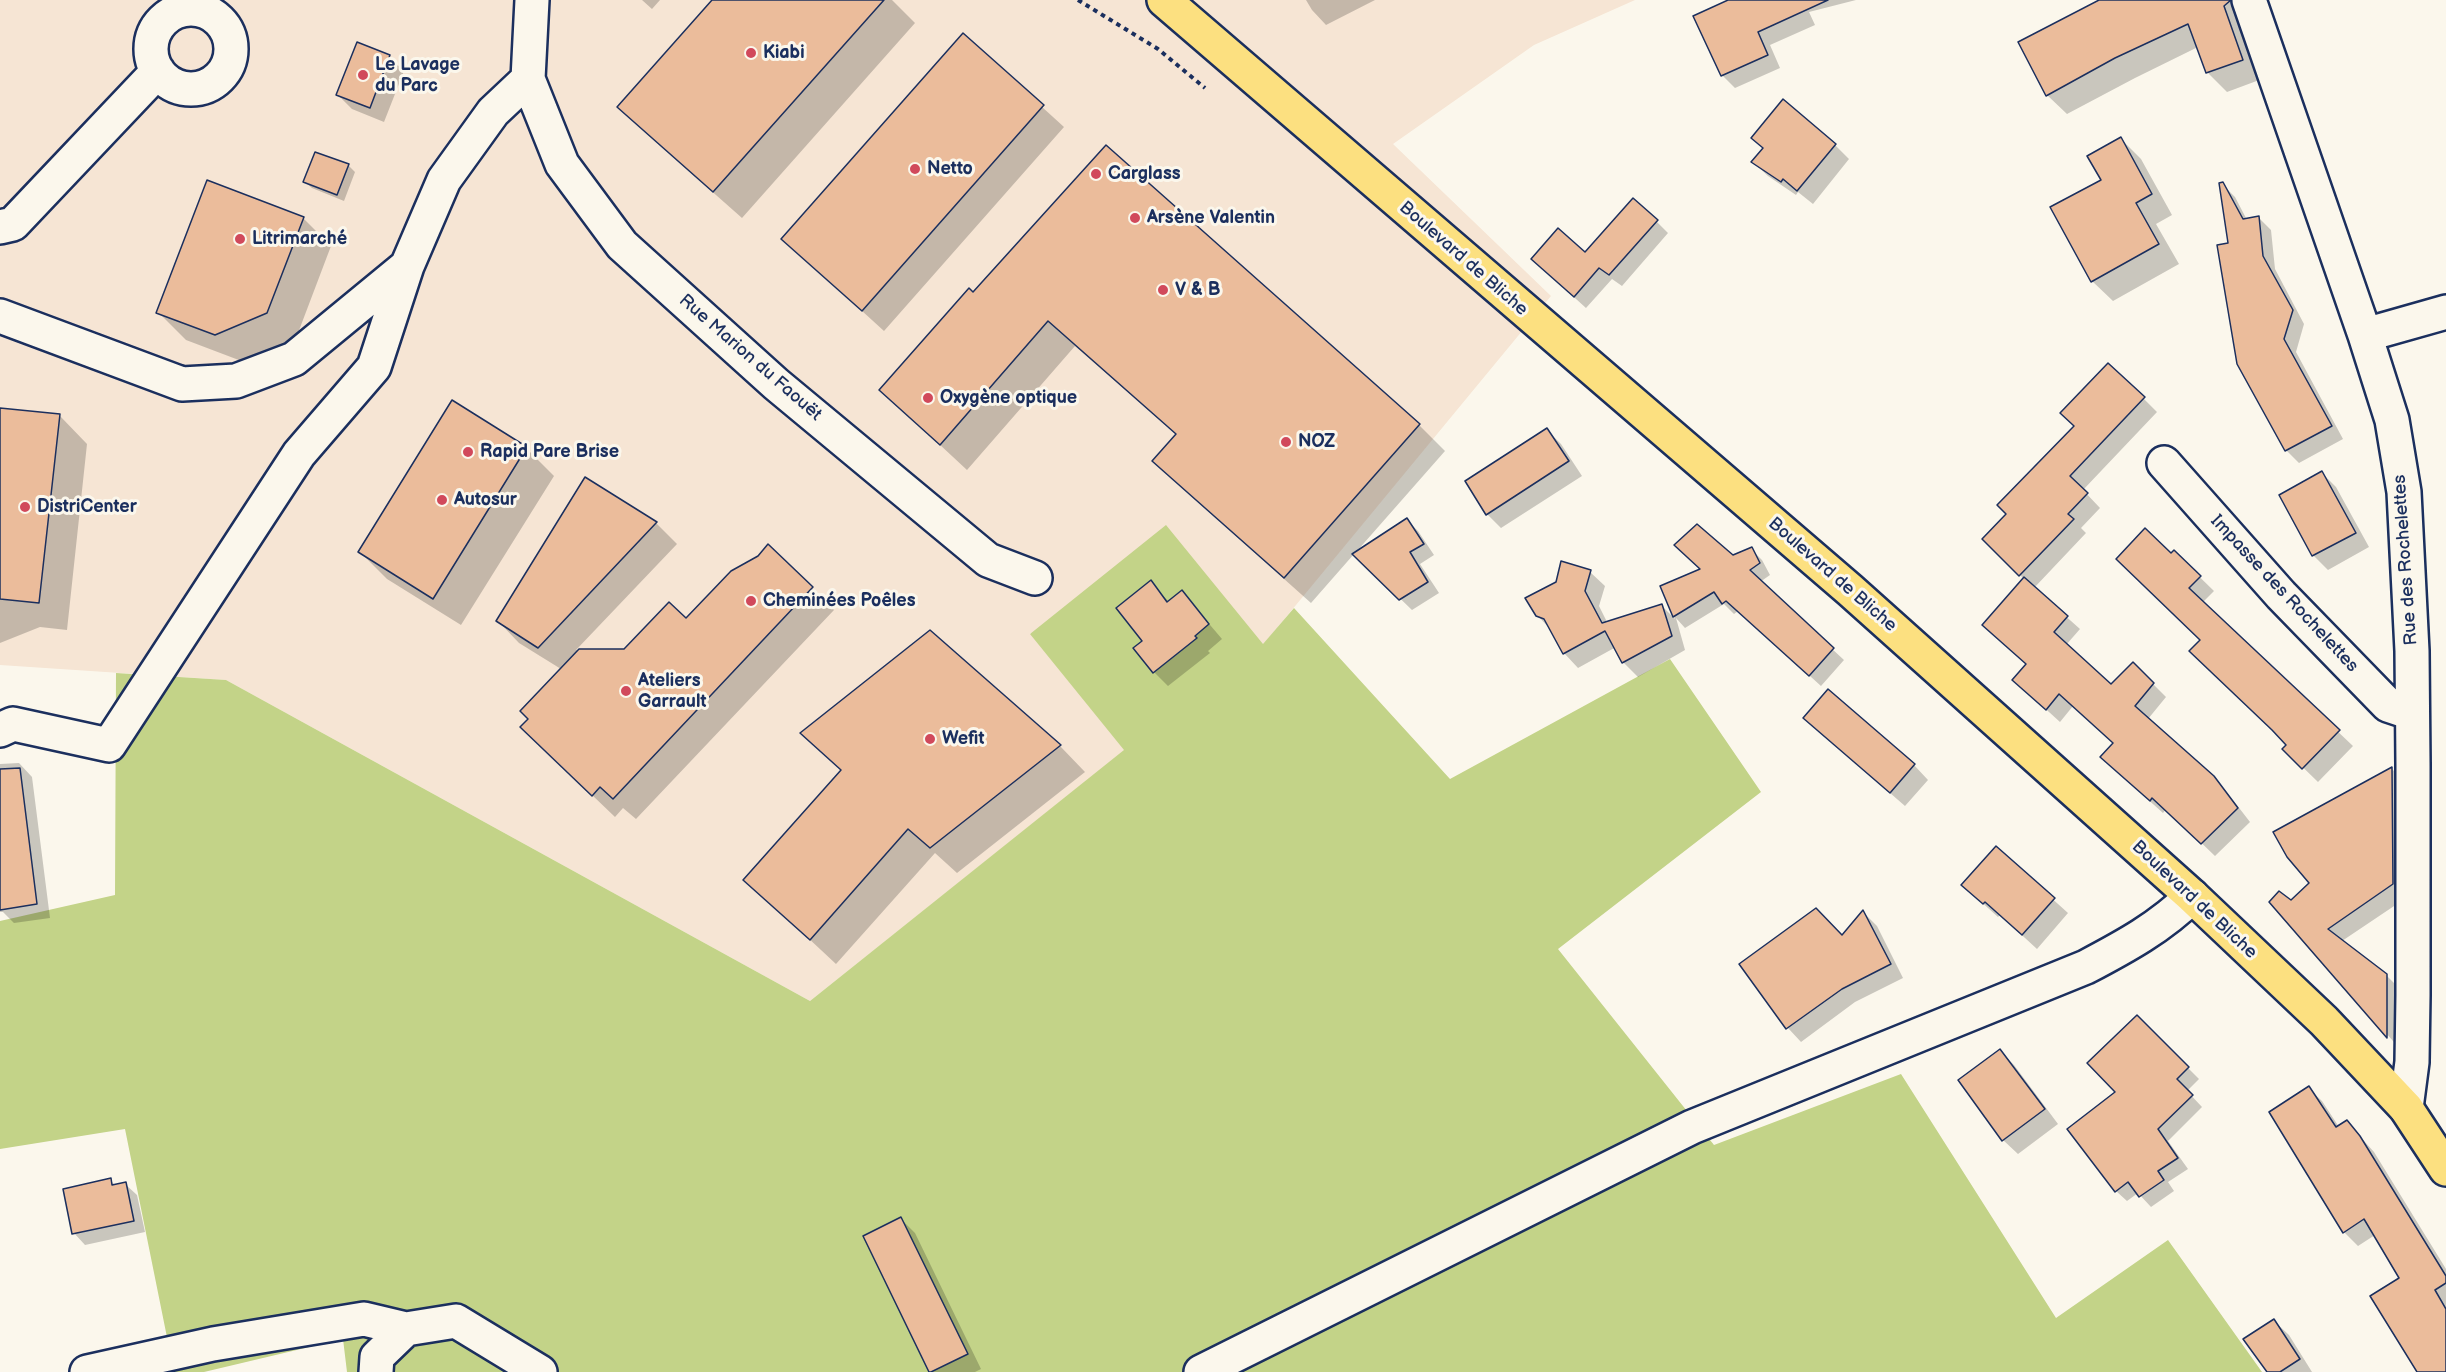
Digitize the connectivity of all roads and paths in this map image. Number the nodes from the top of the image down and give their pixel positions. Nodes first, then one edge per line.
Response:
1 (532, 0) edge
2 (1153, 0) edge
3 (2249, 0) edge
4 (226, 9) edge
5 (1173, 9) edge
6 (158, 71) junction
7 (528, 80) junction
8 (0, 227) edge
9 (407, 266) junction
10 (2446, 312) edge
11 (0, 316) edge
12 (2365, 335) junction
13 (2164, 463) dead end
14 (1035, 578) dead end
15 (2412, 713) junction
16 (0, 729) edge
17 (2192, 896) junction
18 (2406, 1108) junction
19 (2446, 1169) edge
20 (406, 1329) junction
21 (87, 1372) edge
22 (376, 1372) edge
23 (540, 1372) edge
24 (1201, 1372) edge

1 - 7 street, Rue Marion du Faouët
2 - 5 main road, Boulevard de Bliche
3 - 12 street, Rue des Rochelettes
4 - 6 street
4 - 6 street
5 - 17 main road, Boulevard de Bliche
6 - 8 street
7 - 9 street
7 - 14 street, Rue Marion du Faouët
9 - 11 street
9 - 16 street
10 - 12 street
12 - 15 street, Rue des Rochelettes
13 - 15 street, Impasse des Rochelettes
15 - 18 street, Rue des Rochelettes
17 - 18 main road, Boulevard de Bliche
17 - 24 street
18 - 19 main road, Boulevard de Bliche
20 - 21 street
20 - 22 street
20 - 23 street

